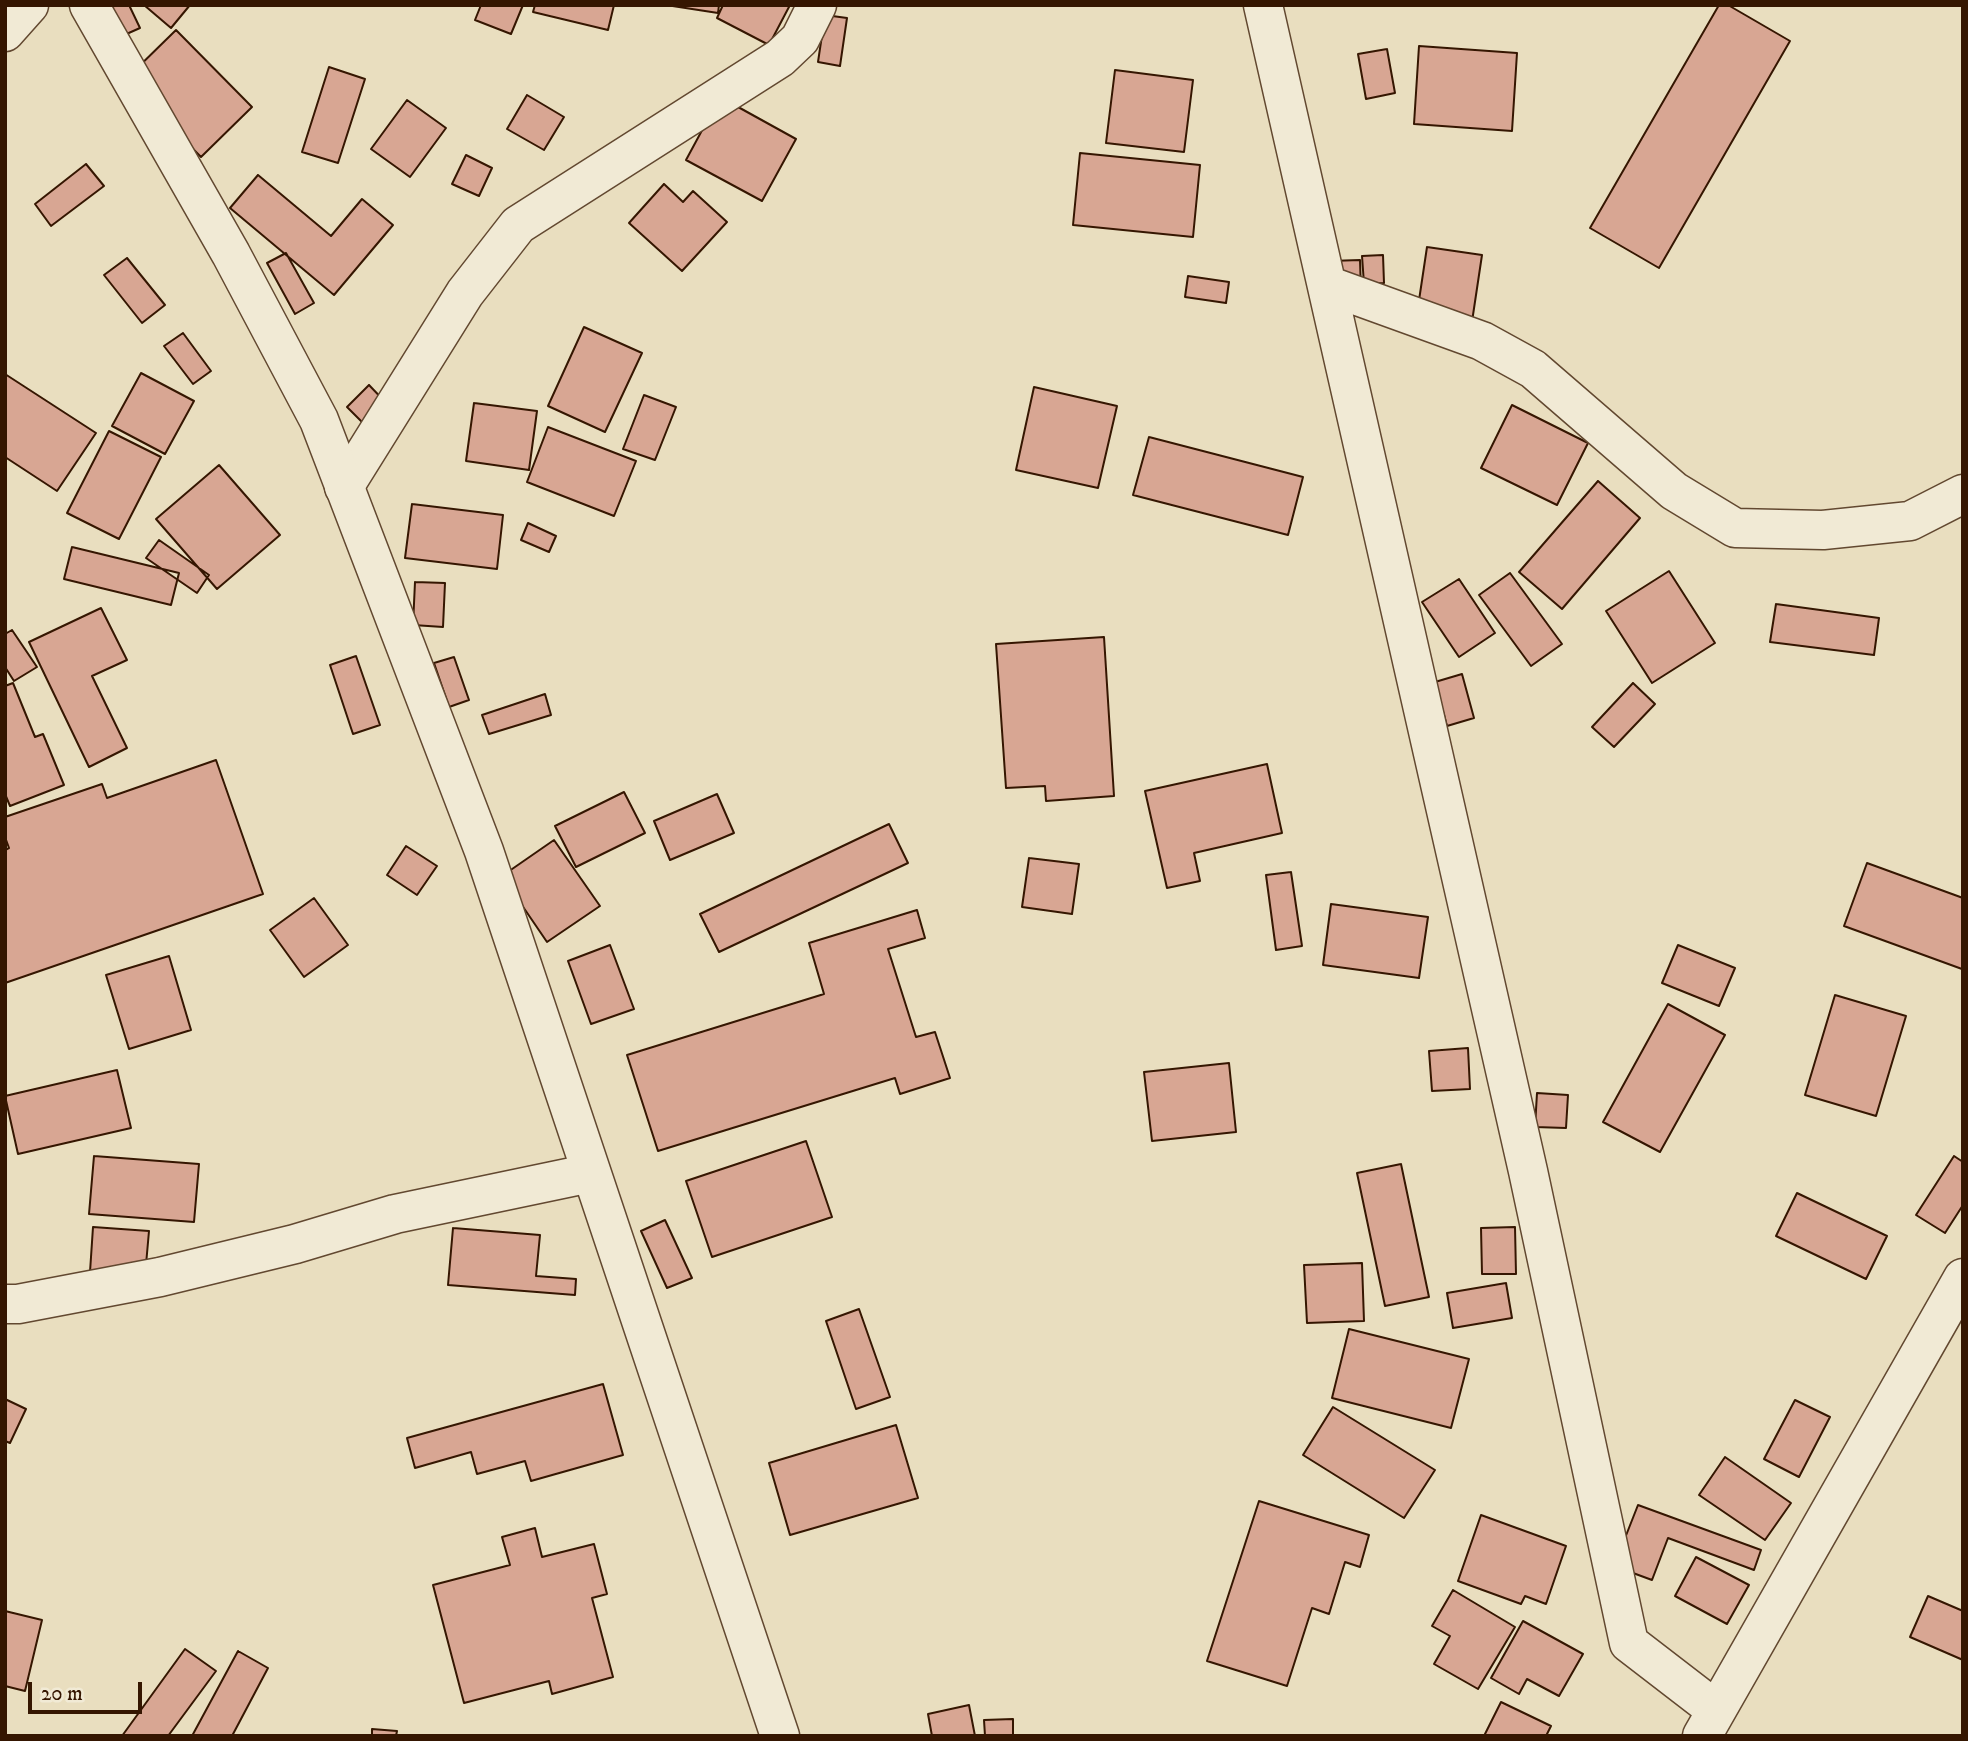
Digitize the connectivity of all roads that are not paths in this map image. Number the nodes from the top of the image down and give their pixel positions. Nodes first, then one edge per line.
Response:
1 (29, 5) edge
2 (89, 5) edge
3 (817, 5) edge
4 (1263, 5) edge
5 (5, 32) edge
6 (1327, 285) junction
7 (344, 486) junction
8 (1963, 494) edge
9 (591, 1173) junction
10 (1963, 1278) edge
11 (5, 1304) edge
12 (1707, 1729) edge
13 (780, 1736) edge

1 - 5 street
2 - 7 street
3 - 7 street
4 - 6 street
6 - 8 street
6 - 12 street
7 - 9 street
9 - 11 street
9 - 13 street
10 - 12 street

